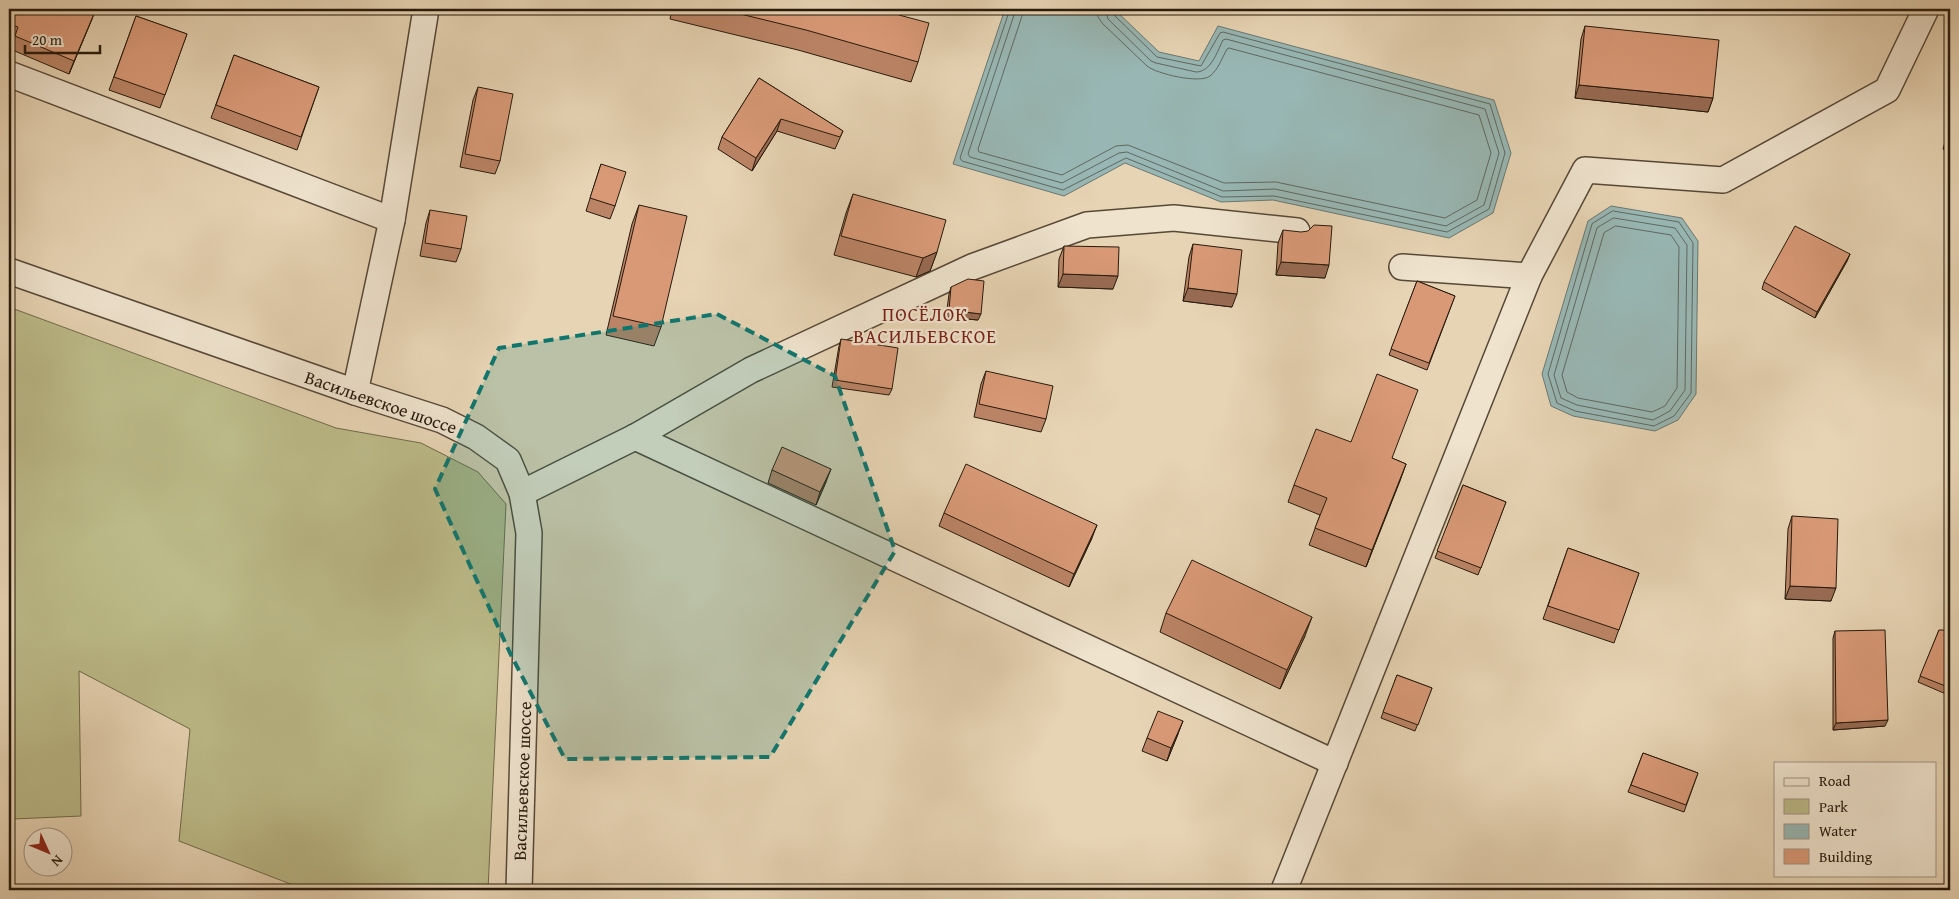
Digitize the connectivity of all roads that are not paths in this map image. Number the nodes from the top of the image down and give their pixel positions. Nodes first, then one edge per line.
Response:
1 (426, 9) edge
2 (1926, 9) edge
3 (9, 74) edge
4 (392, 220) junction
5 (1297, 231) edge
6 (1402, 266) dead end
7 (9, 271) edge
8 (1529, 276) junction
9 (355, 392) junction
10 (635, 437) junction
11 (522, 493) junction
12 (1334, 763) junction
13 (518, 890) edge
14 (1284, 890) edge

1 - 4 street
2 - 8 street
3 - 4 street
4 - 9 street
5 - 10 street
6 - 8 street
7 - 9 street, Васильевское шоссе
8 - 12 street
9 - 11 street, Васильевское шоссе
10 - 11 street
10 - 12 street
11 - 13 street, Васильевское шоссе
12 - 14 street

